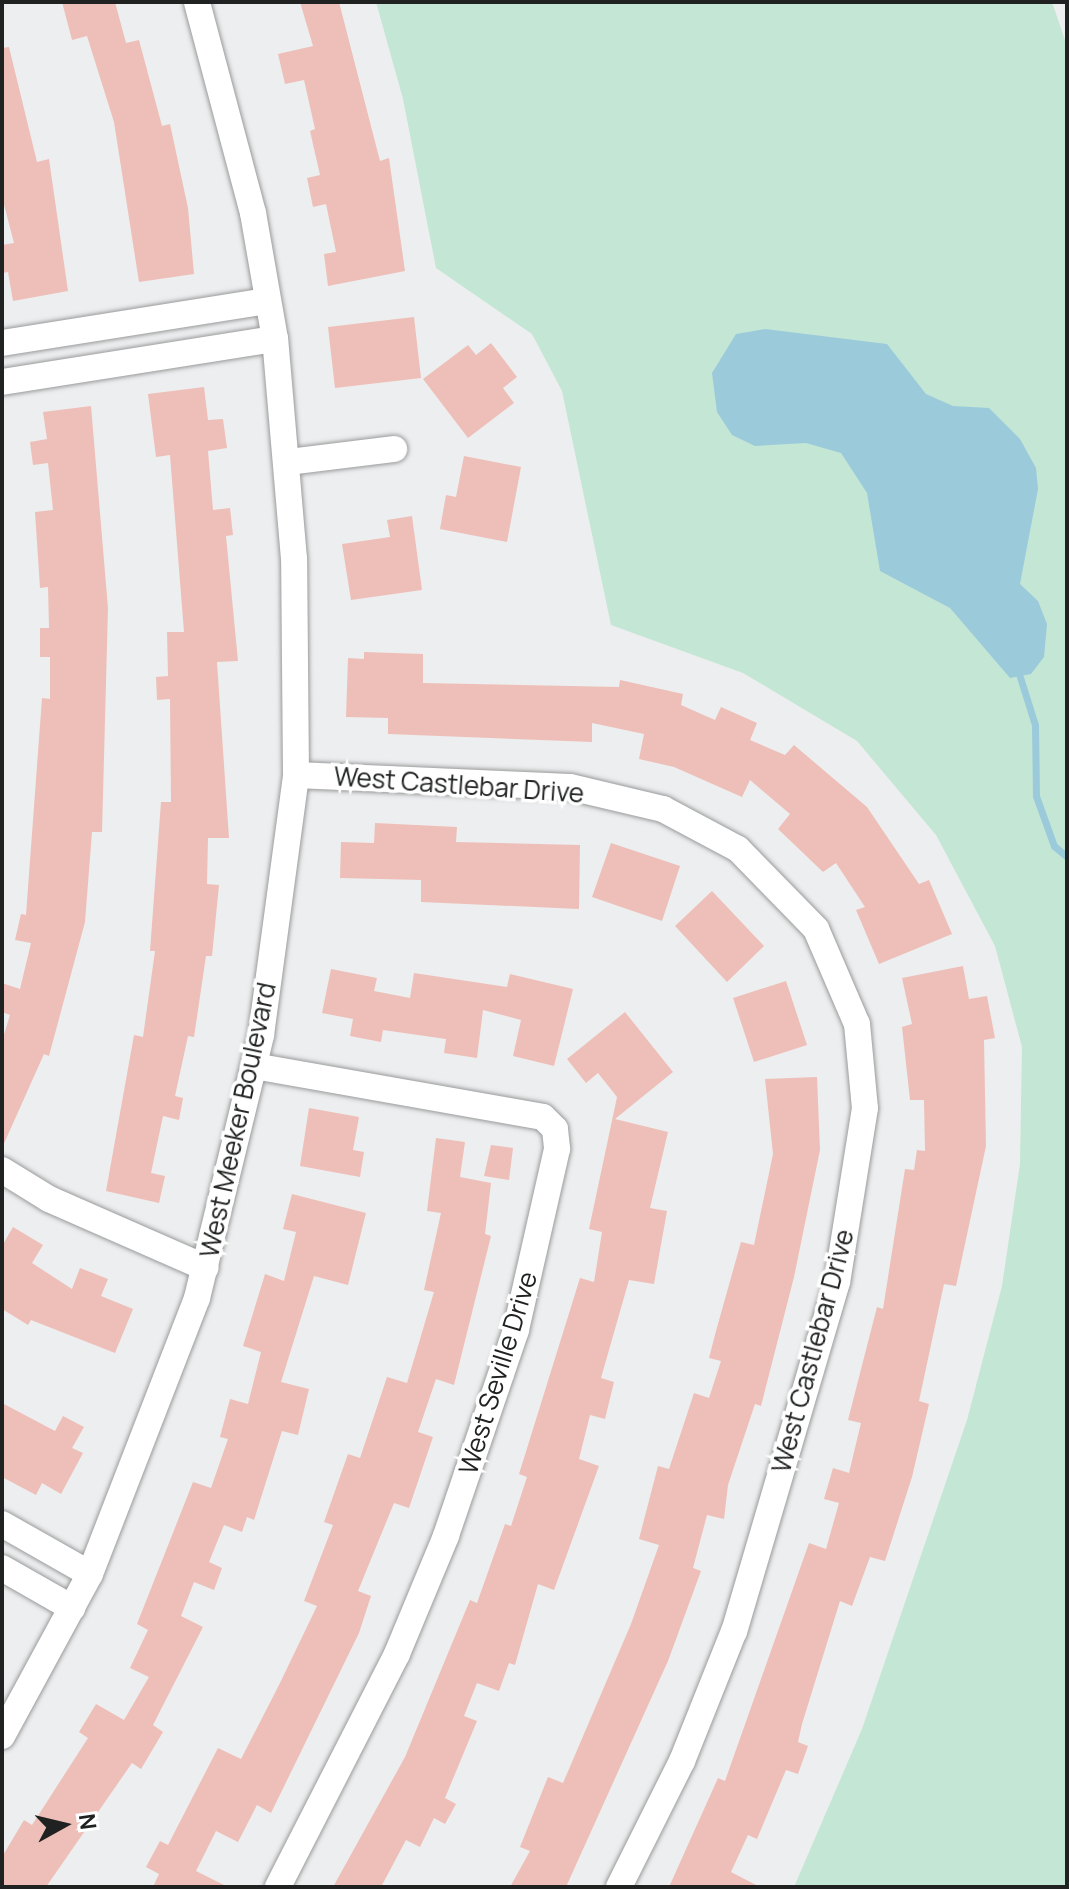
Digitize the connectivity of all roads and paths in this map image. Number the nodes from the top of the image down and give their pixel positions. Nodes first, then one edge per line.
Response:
1 (197, 2) edge
2 (268, 301) junction
3 (92, 329) junction
4 (275, 339) junction
5 (2, 343) edge
6 (99, 367) junction
7 (2, 382) edge
8 (394, 449) dead end
9 (288, 462) junction
10 (296, 775) junction
11 (254, 1066) junction
12 (2, 1170) edge
13 (206, 1268) junction
14 (2, 1524) edge
15 (2, 1568) edge
16 (90, 1574) junction
17 (72, 1608) junction
18 (2, 1736) edge
19 (278, 1887) edge
20 (619, 1887) edge

1 - 2 street, West Meeker Boulevard
2 - 3 street
2 - 4 street, West Meeker Boulevard
3 - 5 street
3 - 6 street
4 - 6 street
4 - 9 street, West Meeker Boulevard
6 - 7 street
8 - 9 street
9 - 10 street, West Meeker Boulevard
10 - 11 street, West Meeker Boulevard
10 - 20 street, West Castlebar Drive
11 - 13 street, West Meeker Boulevard
11 - 19 street, West Seville Drive
12 - 13 street
13 - 16 street, West Meeker Boulevard
14 - 16 street
15 - 17 street
16 - 17 street, West Meeker Boulevard
17 - 18 street, West Meeker Boulevard

